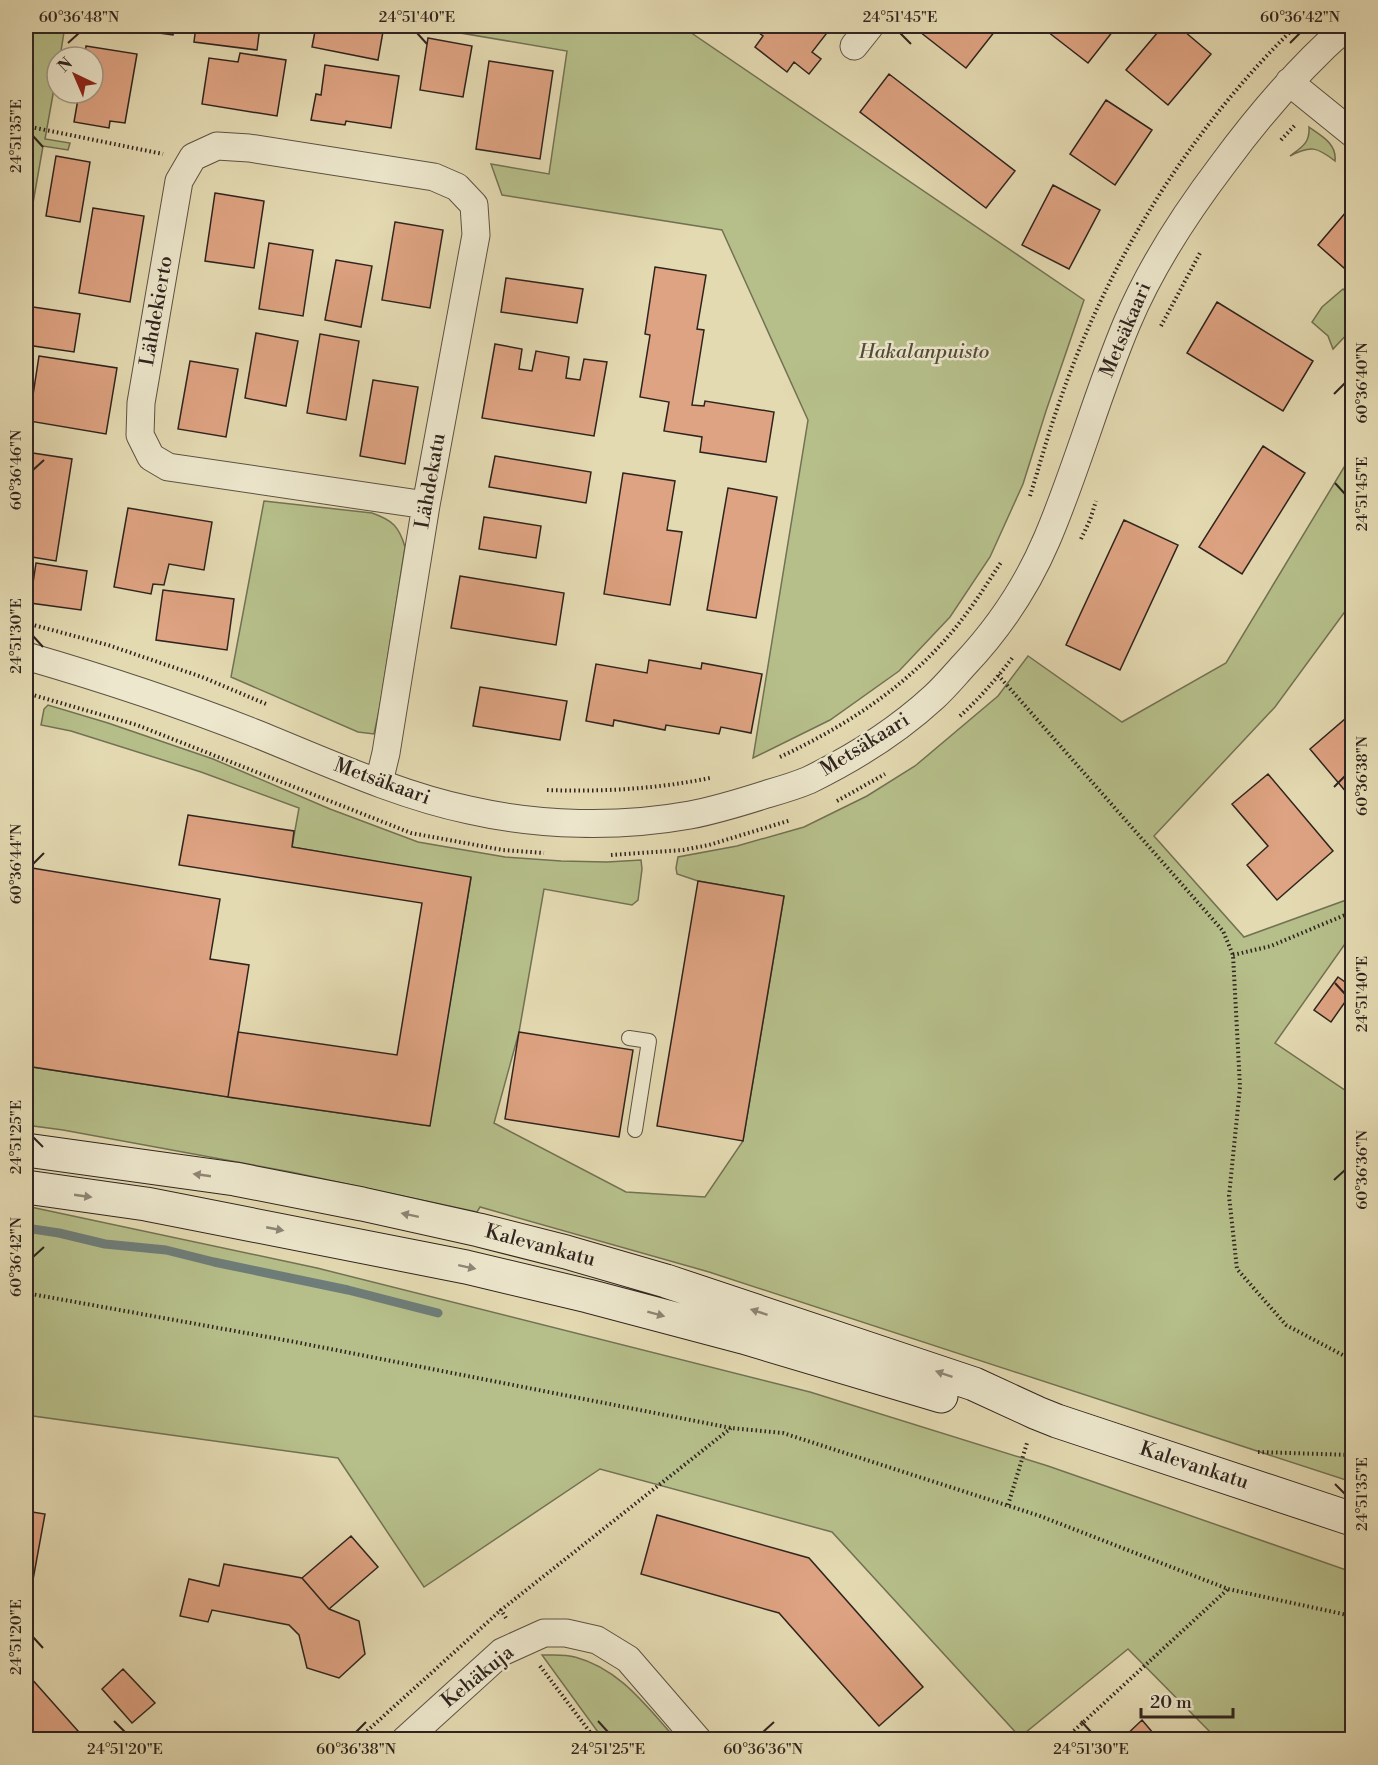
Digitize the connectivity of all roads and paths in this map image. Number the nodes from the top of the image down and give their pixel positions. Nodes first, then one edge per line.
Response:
1 (870, 26) edge
2 (1296, 26) edge
3 (1347, 26) edge
4 (854, 46) dead end
5 (1289, 82) junction
6 (1314, 104) junction
7 (26, 126) edge
8 (1353, 133) edge
9 (1277, 145) dead end
10 (193, 157) junction
11 (1201, 250) dead end
12 (1158, 331) dead end
13 (1097, 498) dead end
14 (1029, 500) dead end
15 (426, 506) junction
16 (1080, 541) dead end
17 (1001, 561) dead end
18 (26, 623) edge
19 (949, 634) junction
20 (1018, 650) dead end
21 (975, 654) junction
22 (26, 656) edge
23 (999, 676) junction
24 (26, 693) edge
25 (268, 704) dead end
26 (956, 719) dead end
27 (770, 761) dead end
28 (893, 768) dead end
29 (717, 777) dead end
30 (379, 782) junction
31 (543, 790) dead end
32 (836, 801) dead end
33 (797, 818) dead end
34 (547, 853) dead end
35 (604, 855) dead end
36 (1353, 912) edge
37 (1233, 955) junction
38 (629, 1038) dead end
39 (635, 1130) dead end
40 (26, 1150) edge
41 (26, 1187) edge
42 (26, 1293) edge
43 (1353, 1360) edge
44 (1036, 1413) junction
45 (731, 1428) junction
46 (1258, 1452) dead end
47 (1353, 1455) edge
48 (1008, 1505) junction
49 (1353, 1519) edge
50 (1228, 1589) junction
51 (501, 1610) junction
52 (1353, 1616) edge
53 (522, 1643) junction
54 (357, 1740) edge
55 (405, 1740) edge
56 (596, 1740) edge
57 (698, 1740) edge
58 (1064, 1740) edge

1 - 4 street
2 - 14 path
3 - 5 street, Metsäkaari
5 - 6 street
5 - 21 street, Metsäkaari
6 - 8 street
6 - 9 path
7 - 10 path
10 - 15 street, Lähdekierto
10 - 15 street, Lähdekatu
11 - 12 path
13 - 16 path
15 - 30 street, Lähdekatu
17 - 19 path
18 - 25 path
19 - 21 path
19 - 27 path
20 - 23 path
21 - 23 path
21 - 30 street, Metsäkaari
22 - 30 street, Metsäkaari
23 - 26 path
23 - 37 path
24 - 34 path
28 - 32 path
29 - 31 path
33 - 35 path
36 - 37 path
37 - 43 path
38 - 39 lane
44 -> 40 main road, Kalevankatu
41 -> 44 main road, Kalevankatu
42 - 45 path
44 - 48 path
44 - 49 main road, Kalevankatu
45 - 48 path
45 - 51 path
46 - 47 path
48 - 50 path
50 - 52 path
50 - 58 path
51 - 53 path
51 - 54 path
53 - 55 street, Kehäkuja
53 - 56 path
53 - 57 street, Kehäkuja

